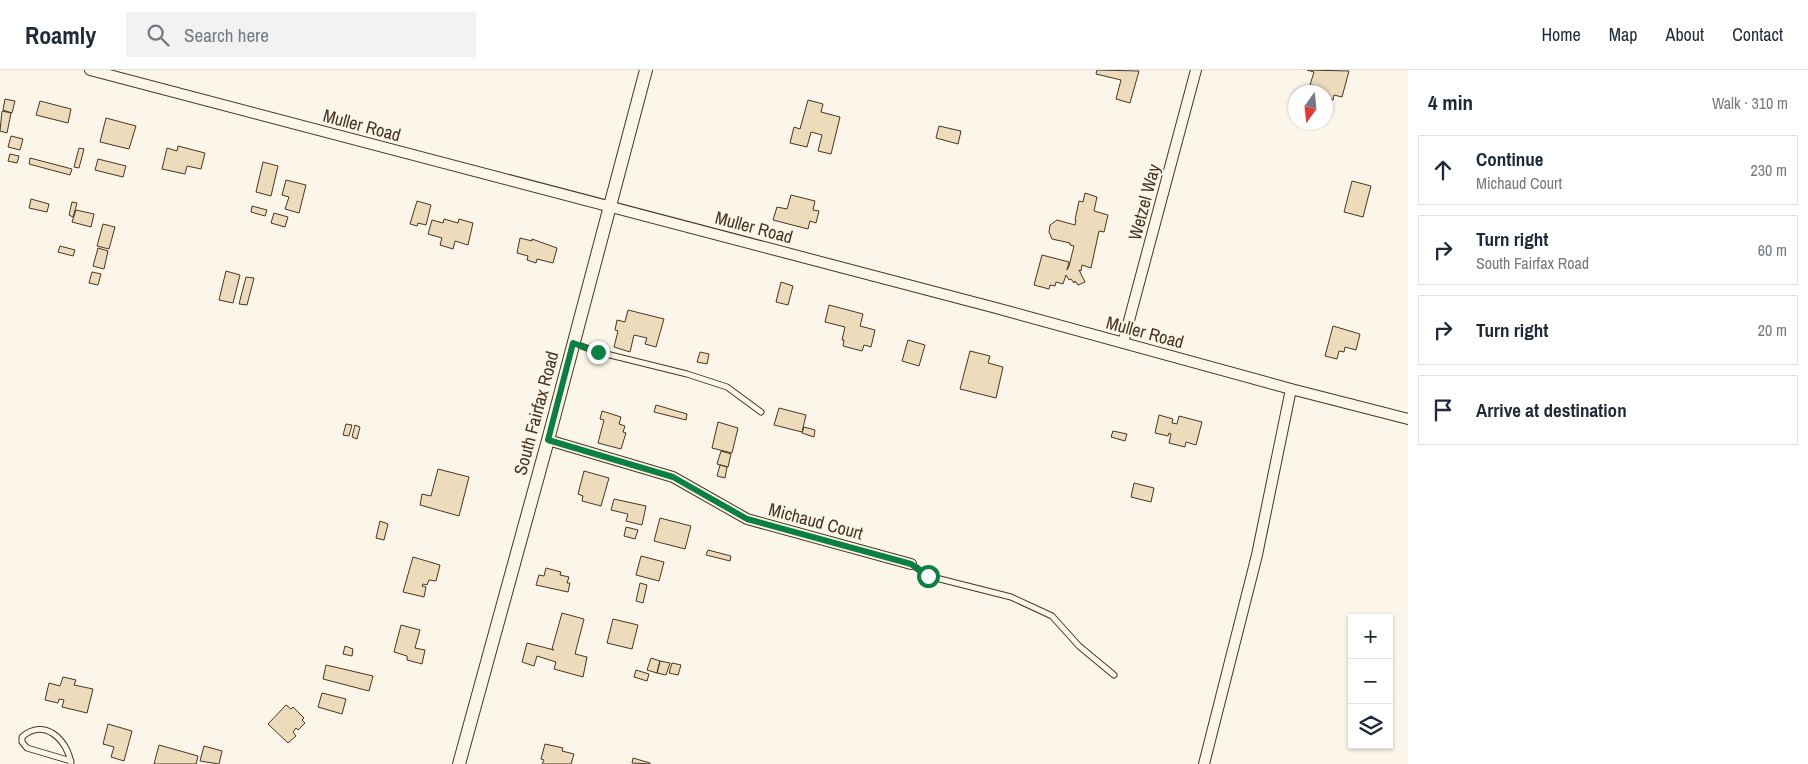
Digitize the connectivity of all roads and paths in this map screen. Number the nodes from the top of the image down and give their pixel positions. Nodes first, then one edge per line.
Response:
1 (90, 70) edge
2 (646, 70) edge
3 (1196, 70) edge
4 (609, 206) junction
5 (573, 343) junction
6 (1123, 343) junction
7 (1291, 389) junction
8 (761, 412) dead end
9 (1408, 419) edge
10 (548, 440) junction
11 (911, 564) joint
12 (1114, 675) dead end
13 (71, 763) edge
14 (459, 764) edge
15 (1204, 764) edge

1 - 4 street, Muller Road
2 - 4 street, South Fairfax Road
3 - 6 street, Wetzel Way
4 - 5 street, South Fairfax Road
4 - 6 street, Muller Road
5 - 8 lane
5 - 10 street, South Fairfax Road
6 - 7 street, Muller Road
7 - 9 street, Muller Road
7 - 15 street
10 - 11 street, Michaud Court
10 - 14 street, South Fairfax Road
11 - 12 lane
13 - 13 lane

